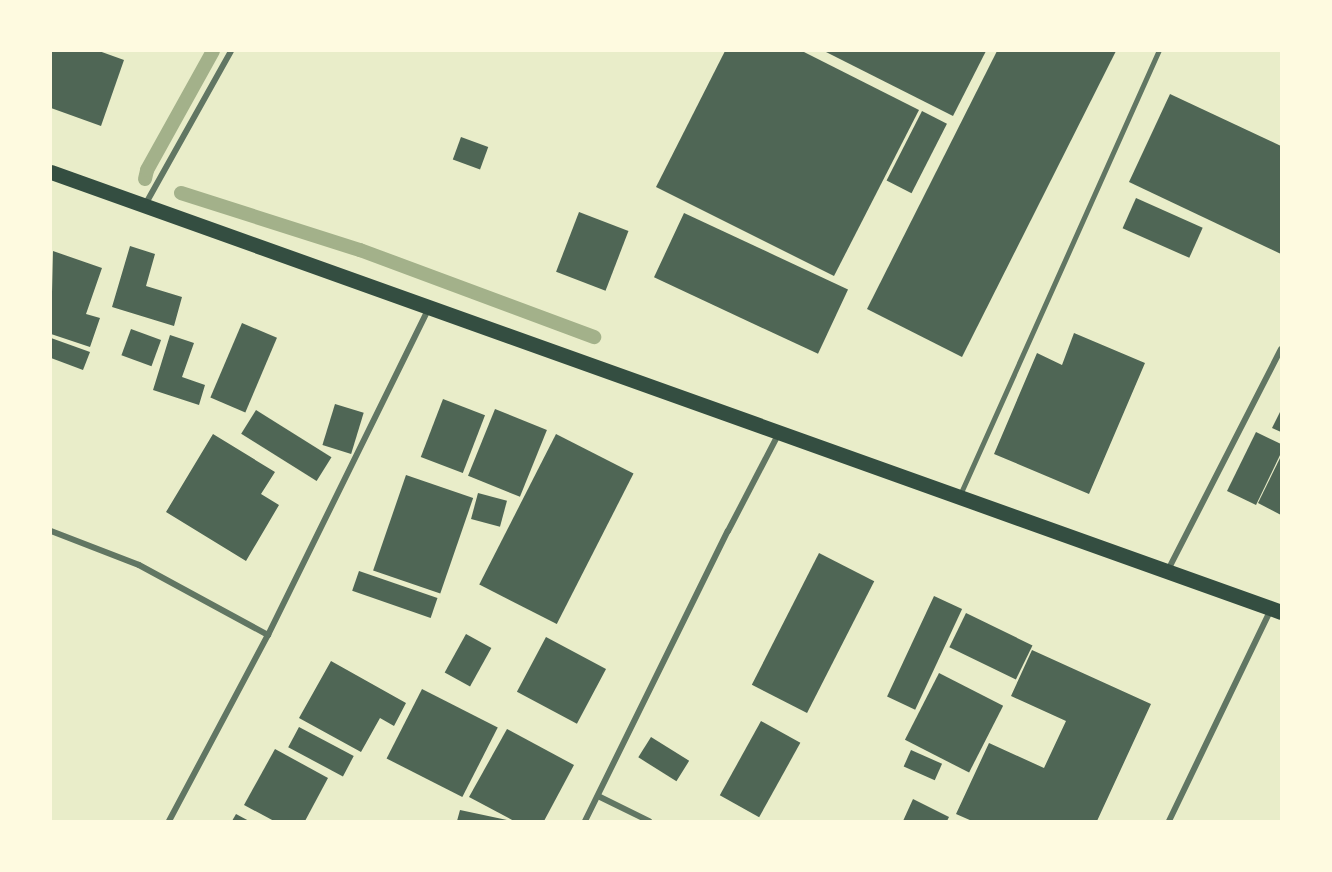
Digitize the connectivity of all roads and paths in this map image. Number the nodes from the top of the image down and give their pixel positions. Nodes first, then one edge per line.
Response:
1 (231, 51) edge
2 (1159, 51) edge
3 (51, 172) edge
4 (145, 206) junction
5 (429, 308) junction
6 (1281, 349) edge
7 (780, 432) junction
8 (959, 497) junction
9 (51, 531) edge
10 (1167, 572) junction
11 (1276, 610) edge
12 (268, 635) junction
13 (598, 796) junction
14 (169, 821) edge
15 (585, 821) edge
16 (649, 821) edge
17 (1169, 821) edge

1 - 4 street
2 - 8 lane
3 - 4 main road
4 - 5 main road
5 - 7 main road
5 - 12 street
6 - 10 street
7 - 8 main road
7 - 13 street
8 - 10 main road
9 - 12 street
10 - 11 main road
11 - 17 street
12 - 14 street
13 - 15 street
13 - 16 street

